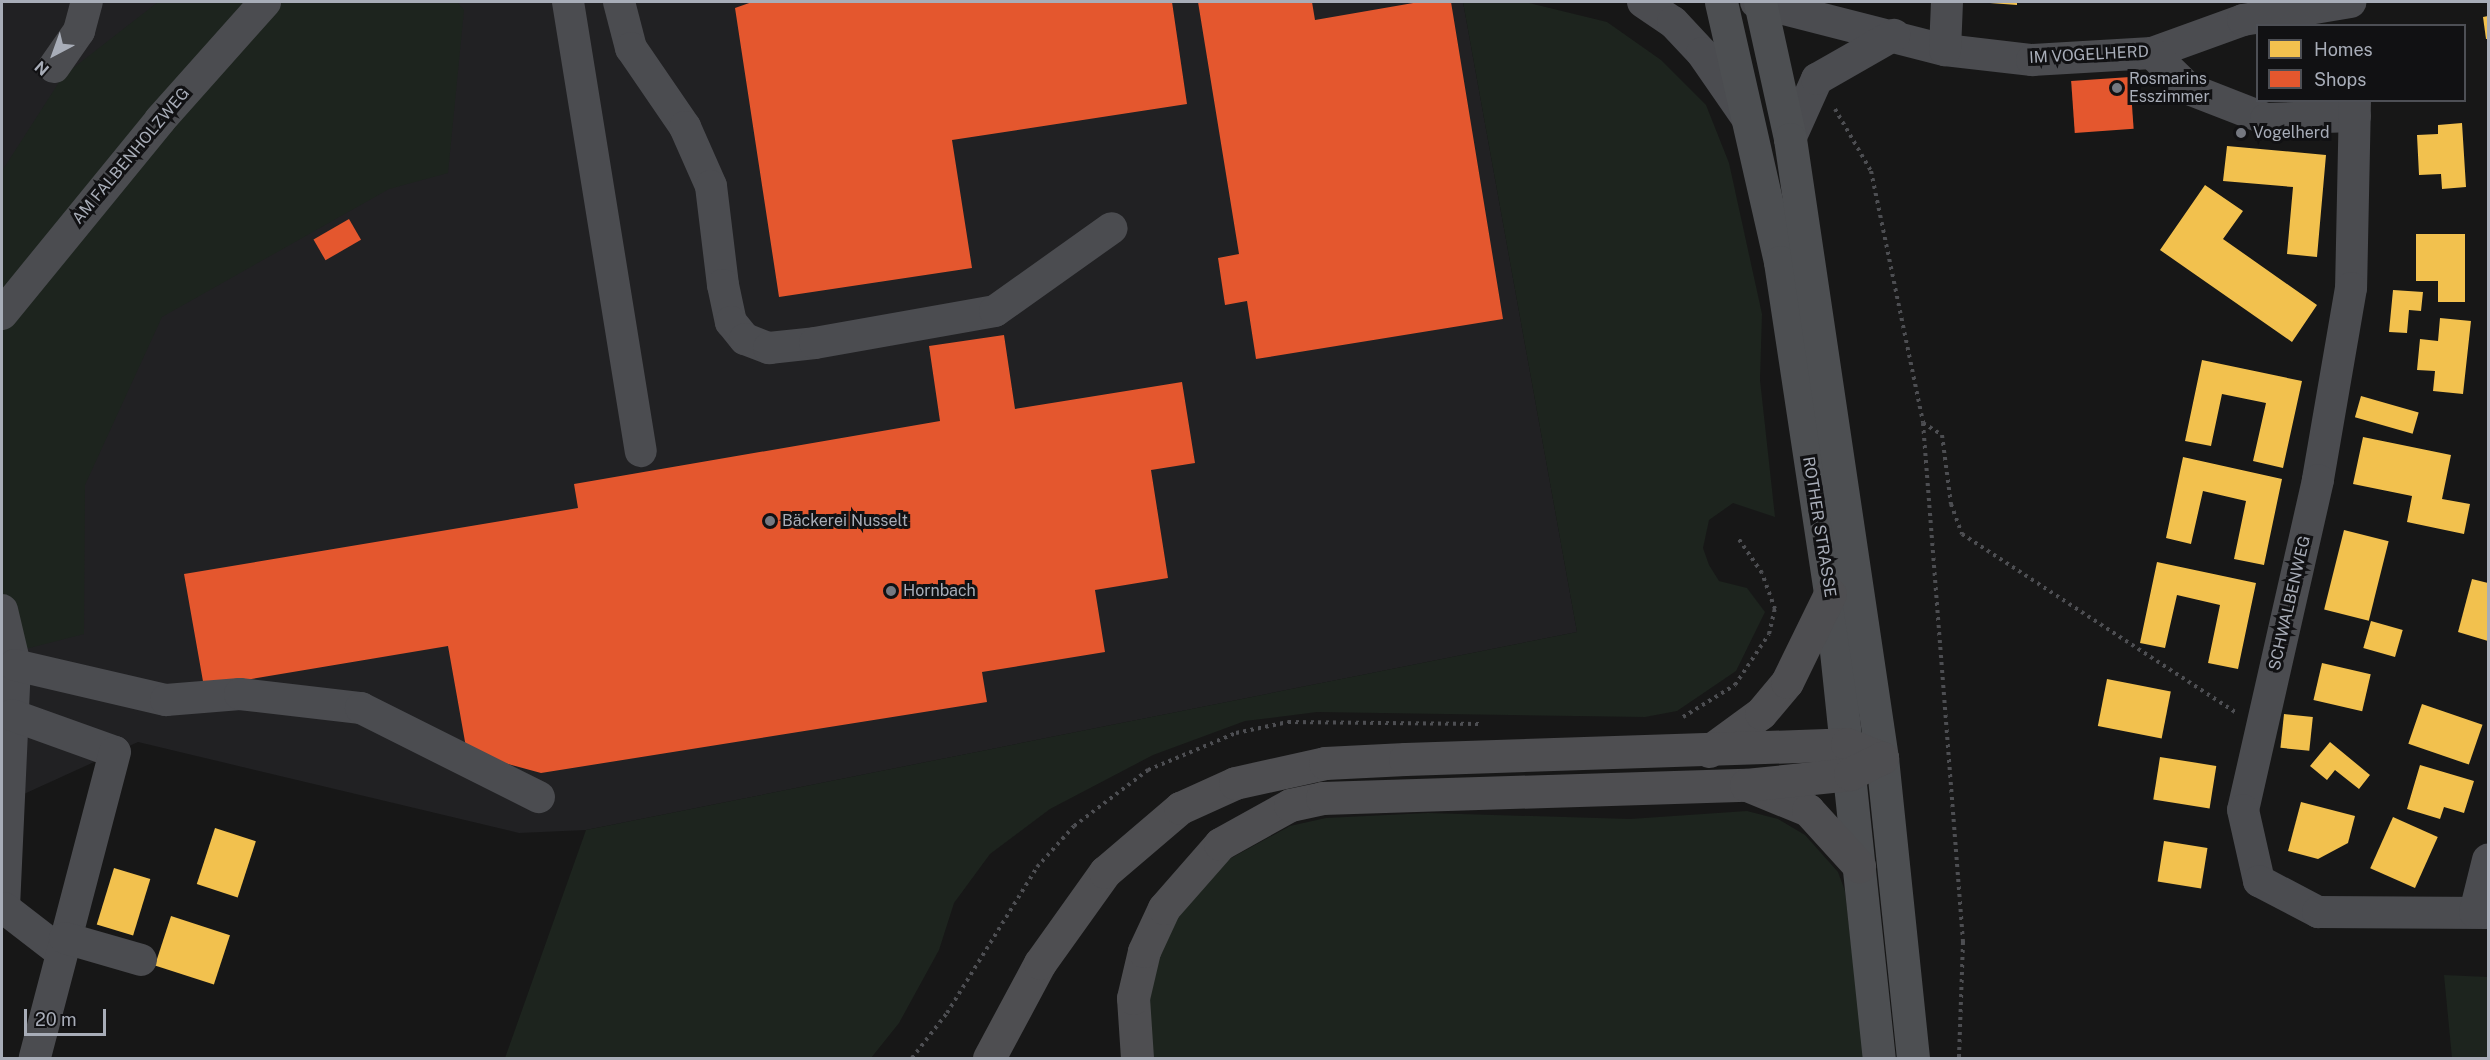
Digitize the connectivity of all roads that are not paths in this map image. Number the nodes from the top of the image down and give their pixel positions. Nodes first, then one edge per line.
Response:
1 (87, 2) edge
2 (265, 2) edge
3 (568, 2) edge
4 (619, 2) edge
5 (1643, 2) edge
6 (1721, 2) edge
7 (1759, 2) edge
8 (1947, 2) edge
9 (2353, 2) edge
10 (1825, 11) edge
11 (2244, 11) edge
12 (2356, 24) edge
13 (1894, 35) junction
14 (1945, 50) junction
15 (2152, 53) junction
16 (54, 67) dead end
17 (2355, 108) edge
18 (1749, 121) junction
19 (1791, 139) junction
20 (1112, 228) dead end
21 (2, 315) edge
22 (641, 451) dead end
23 (1830, 594) junction
24 (2, 610) edge
25 (15, 665) junction
26 (12, 715) junction
27 (1709, 751) junction
28 (1882, 758) junction
29 (1848, 759) junction
30 (1746, 784) junction
31 (539, 797) dead end
32 (2488, 860) edge
33 (1859, 866) junction
34 (2482, 912) edge
35 (63, 945) junction
36 (141, 960) dead end
37 (35, 1059) edge
38 (989, 1059) edge
39 (1137, 1059) edge
40 (1879, 1059) edge
41 (1913, 1059) edge

1 - 16 street
2 - 21 street, AM FALBENHOLZWEG
3 - 22 street
4 - 20 street
5 - 18 street
6 - 18 main road, ROTHER STRASSE
7 - 10 street, IM VOGELHERD
7 - 19 main road, ROTHER STRASSE
8 - 14 street
9 - 11 street, IM VOGELHERD
9 - 12 street
10 - 13 street, IM VOGELHERD
11 - 15 street, IM VOGELHERD
13 - 14 street, IM VOGELHERD
13 - 19 street
14 - 15 street, IM VOGELHERD
15 - 17 street
17 - 34 street, SCHWALBENWEG
18 - 23 main road, ROTHER STRASSE
19 - 28 main road, ROTHER STRASSE
23 - 27 highway
23 - 29 main road, ROTHER STRASSE
24 - 25 street
25 - 26 street
25 - 31 street
26 - 35 street
26 - 35 street
27 - 29 highway
27 - 38 highway
28 - 29 highway
28 - 41 main road, ROTHER STRASSE
29 - 30 highway
29 - 33 main road, ROTHER STRASSE
30 - 33 highway
30 - 39 highway
32 - 34 street
33 - 40 main road, ROTHER STRASSE
35 - 36 street
35 - 37 street

